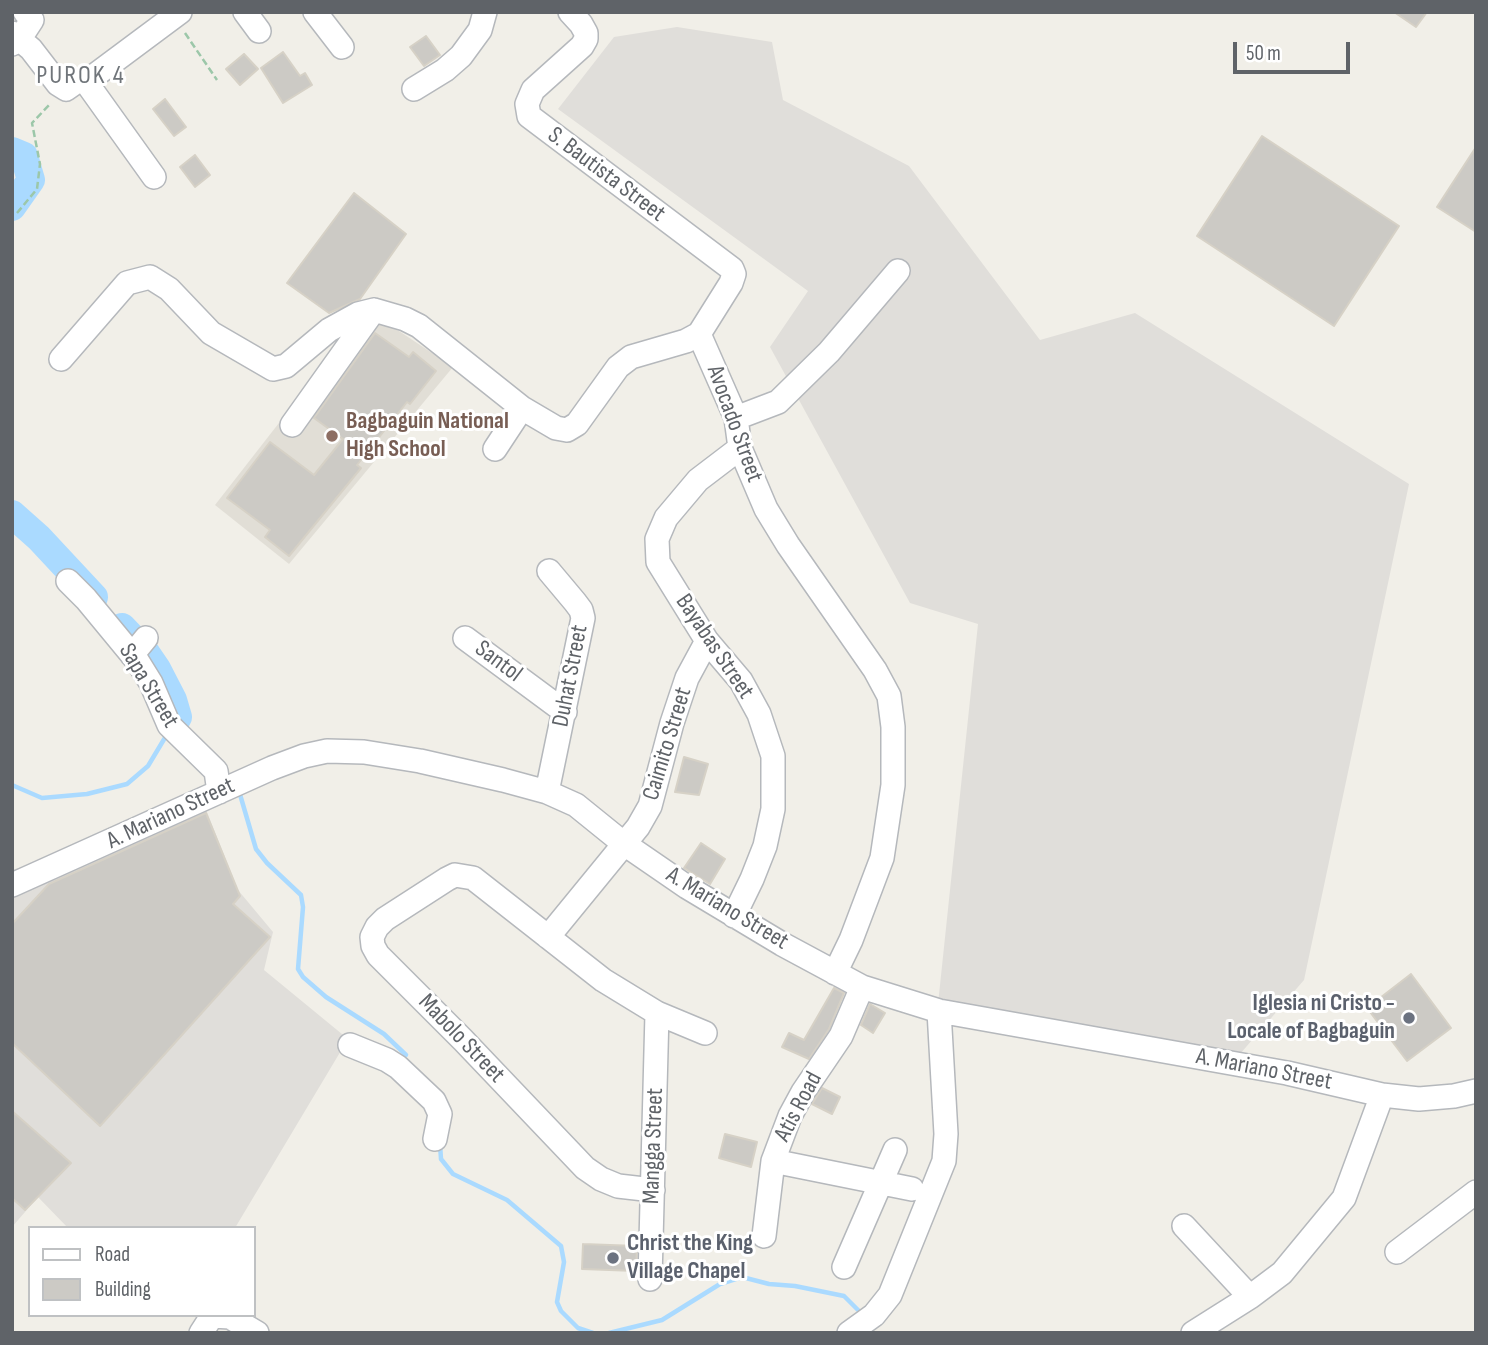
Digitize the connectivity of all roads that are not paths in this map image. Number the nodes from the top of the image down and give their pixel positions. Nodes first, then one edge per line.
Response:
1 (25, 12) edge
2 (244, 12) edge
3 (485, 12) edge
4 (570, 12) edge
5 (315, 13) edge
6 (177, 15) edge
7 (150, 22) edge
8 (259, 31) dead end
9 (14, 39) edge
10 (342, 47) dead end
11 (76, 86) junction
12 (414, 89) dead end
13 (154, 177) dead end
14 (898, 271) dead end
15 (374, 310) junction
16 (699, 334) junction
17 (61, 359) dead end
18 (522, 408) junction
19 (736, 418) junction
20 (292, 425) dead end
21 (740, 448) junction
22 (495, 449) dead end
23 (549, 572) dead end
24 (68, 581) dead end
25 (465, 638) dead end
26 (707, 641) junction
27 (565, 712) junction
28 (228, 787) junction
29 (547, 792) junction
30 (623, 843) junction
31 (12, 885) edge
32 (734, 916) junction
33 (548, 937) junction
34 (835, 973) junction
35 (862, 987) junction
36 (939, 1011) junction
37 (657, 1013) junction
38 (705, 1033) dead end
39 (351, 1045) dead end
40 (1476, 1091) edge
41 (1382, 1095) junction
42 (435, 1139) dead end
43 (895, 1150) dead end
44 (773, 1161) junction
45 (882, 1181) junction
46 (912, 1189) dead end
47 (653, 1190) junction
48 (1476, 1192) edge
49 (1184, 1226) dead end
50 (764, 1236) dead end
51 (1398, 1252) dead end
52 (844, 1267) dead end
53 (650, 1279) dead end
54 (1250, 1297) junction
55 (211, 1317) edge
56 (230, 1317) edge
57 (201, 1333) edge
58 (257, 1333) edge
59 (849, 1333) edge
60 (1193, 1333) edge

1 - 9 street
2 - 8 street
3 - 12 street
4 - 16 street, S. Bautista Street
5 - 10 street
6 - 7 street
7 - 11 street
9 - 11 street
11 - 13 street
14 - 19 street
15 - 17 street
15 - 18 street, Avocado Street
15 - 20 street
16 - 18 street, Avocado Street
16 - 19 street, Avocado Street
18 - 22 street
19 - 21 street, Avocado Street
21 - 26 street, Bayabas Street
21 - 34 street, Avocado Street
23 - 27 street, Duhat Street
24 - 28 street, Sapa Street
25 - 27 street, Santol
26 - 30 street, Caimito Street
26 - 32 street, Bayabas Street
27 - 29 street, Duhat Street
28 - 29 street, A. Mariano Street
28 - 31 street, A. Mariano Street
29 - 30 street, A. Mariano Street
30 - 32 street, A. Mariano Street
30 - 33 street
32 - 34 street, A. Mariano Street
33 - 37 street
33 - 47 street, Mabolo Street
34 - 35 street, A. Mariano Street
35 - 36 street, A. Mariano Street
35 - 44 street, Atis Road
36 - 41 street, A. Mariano Street
36 - 59 street
37 - 38 street
37 - 47 street, Mangga Street
39 - 42 street
40 - 41 street, A. Mariano Street
41 - 54 street
43 - 45 street
44 - 45 street
44 - 50 street, Atis Road
45 - 46 street
45 - 52 street
47 - 53 street, Mangga Street
48 - 51 street
49 - 54 street
54 - 60 street
55 - 57 street
56 - 58 street

